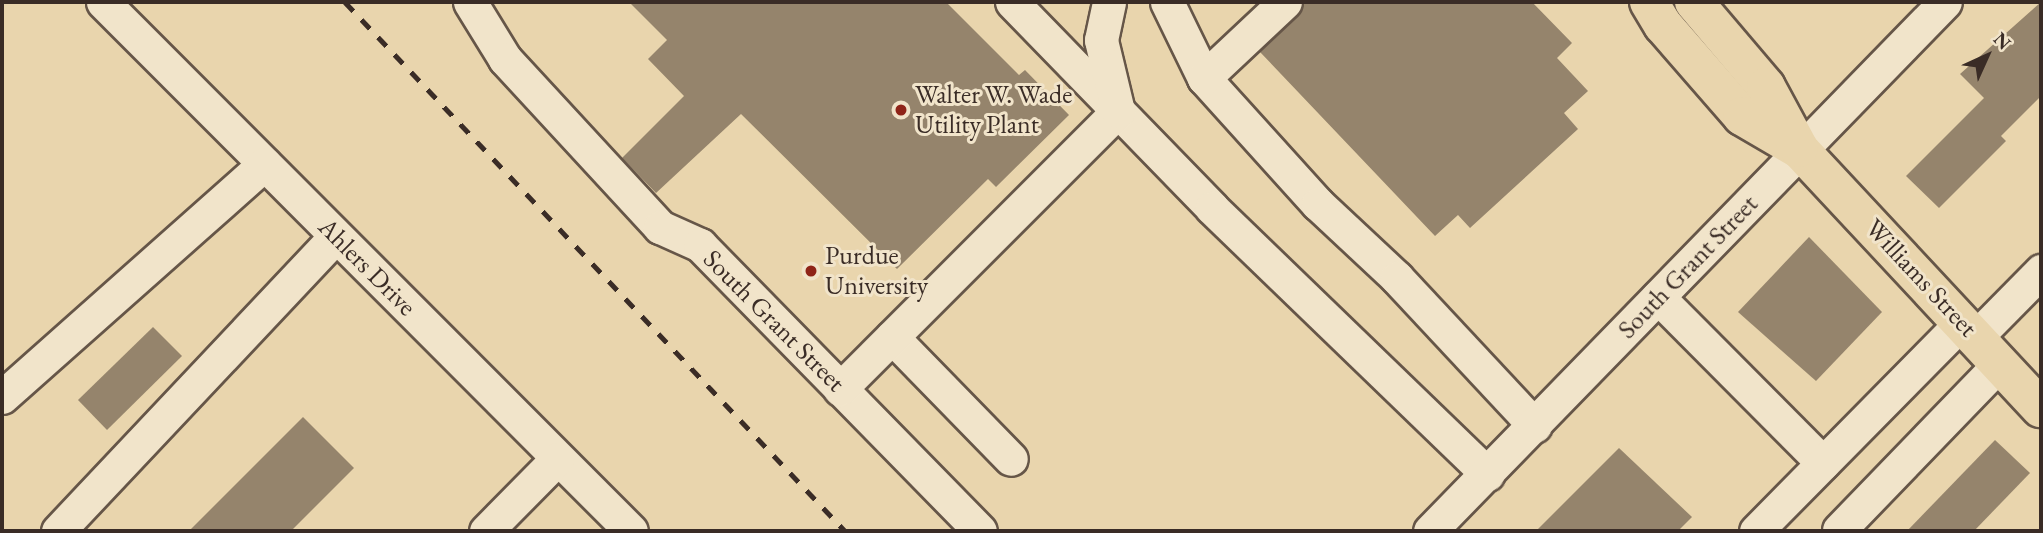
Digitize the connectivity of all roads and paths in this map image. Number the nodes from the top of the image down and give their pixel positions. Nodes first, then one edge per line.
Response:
1 (103, 2) edge
2 (470, 2) edge
3 (1012, 2) edge
4 (1109, 2) edge
5 (1167, 2) edge
6 (1285, 2) edge
7 (1649, 2) edge
8 (1694, 2) edge
9 (1945, 2) edge
10 (1204, 78) junction
11 (1118, 111) junction
12 (1800, 150) junction
13 (264, 164) junction
14 (336, 236) junction
15 (2041, 271) edge
16 (1658, 298) junction
17 (892, 337) junction
18 (1979, 341) junction
19 (840, 389) junction
20 (2, 397) edge
21 (2041, 408) edge
22 (1535, 426) junction
23 (557, 459) junction
24 (1011, 459) dead end
25 (1823, 463) junction
26 (1487, 474) junction
27 (1440, 528) edge
28 (978, 529) edge
29 (1839, 530) edge
30 (58, 531) edge
31 (486, 531) edge
32 (631, 531) edge
33 (1756, 531) edge

1 - 13 street, Ahlers Drive
2 - 19 street, South Grant Street
3 - 11 street
4 - 11 street
5 - 10 street
6 - 10 street
7 - 12 main road, Williams Street
8 - 12 main road, Williams Street
9 - 12 street, South Grant Street
10 - 22 street
11 - 17 street
11 - 26 street
12 - 16 street, South Grant Street
12 - 18 main road, Williams Street
13 - 14 street, Ahlers Drive
13 - 20 street
14 - 23 street, Ahlers Drive
14 - 30 street
15 - 18 street
16 - 22 street, South Grant Street
16 - 25 street
17 - 19 street
17 - 24 street
18 - 21 main road, Williams Street
18 - 25 street
18 - 29 street
19 - 28 street, South Grant Street
22 - 26 street, South Grant Street
23 - 31 street
23 - 32 street, Ahlers Drive
25 - 33 street
26 - 27 street, South Grant Street

